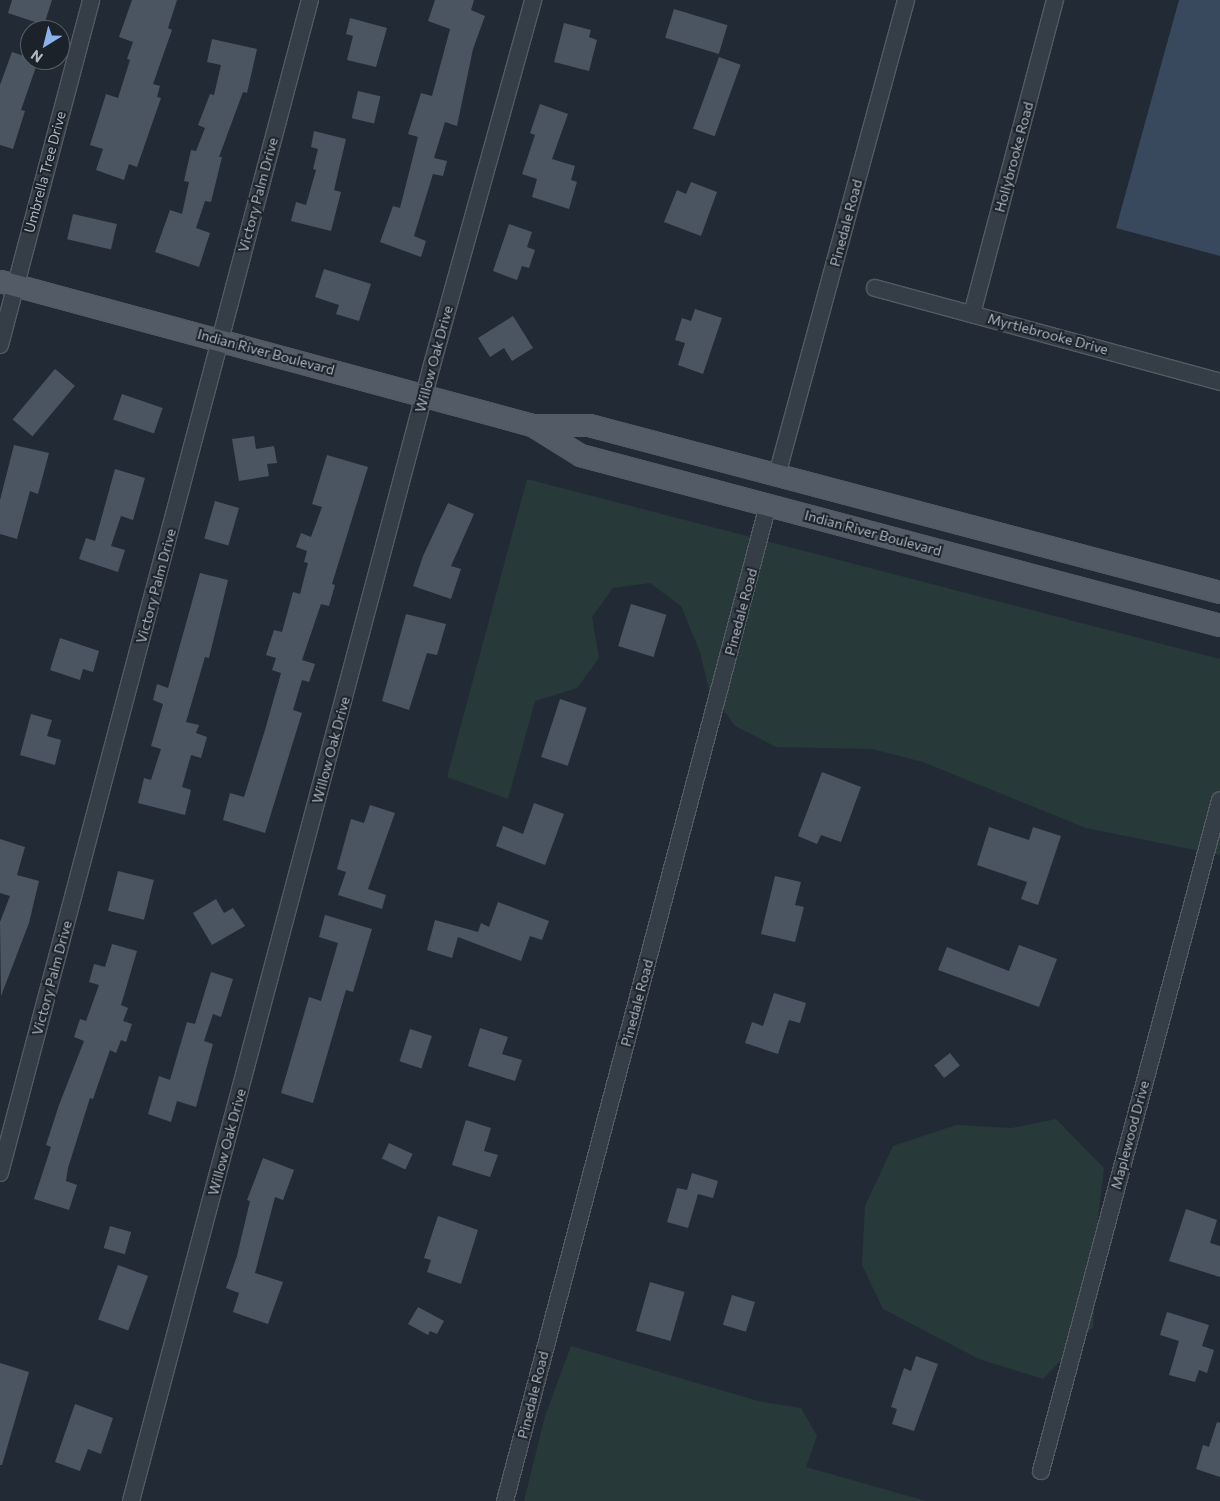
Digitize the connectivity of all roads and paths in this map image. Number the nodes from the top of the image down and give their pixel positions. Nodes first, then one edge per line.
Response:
1 (91, 0) edge
2 (310, 0) edge
3 (533, 0) edge
4 (906, 0) edge
5 (1055, 0) edge
6 (8, 283) edge
7 (875, 288) dead end
8 (972, 314) junction
9 (220, 340) junction
10 (0, 345) edge
11 (1220, 382) edge
12 (424, 395) junction
13 (532, 425) junction
14 (777, 475) junction
15 (768, 505) junction
16 (1220, 592) edge
17 (1220, 625) edge
18 (1220, 800) edge
19 (0, 1172) edge
20 (1041, 1470) dead end
21 (131, 1501) edge
22 (505, 1501) edge

1 - 6 street, Umbrella Tree Drive
2 - 9 street, Victory Palm Drive
3 - 12 street, Willow Oak Drive
4 - 14 street, Pinedale Road
5 - 8 street, Hollybrooke Road
6 - 9 main road, Indian River Boulevard
6 - 10 street, Umbrella Tree Drive
7 - 8 street, Myrtlebrooke Drive
8 - 11 street, Myrtlebrooke Drive
9 - 12 main road, Indian River Boulevard
9 - 19 street, Victory Palm Drive
12 - 13 main road, Indian River Boulevard
12 - 21 street, Willow Oak Drive
13 - 14 main road, Indian River Boulevard
13 - 15 main road, Indian River Boulevard
14 - 16 main road, Indian River Boulevard
15 - 17 main road, Indian River Boulevard
15 - 22 street, Pinedale Road
18 - 20 street, Maplewood Drive

